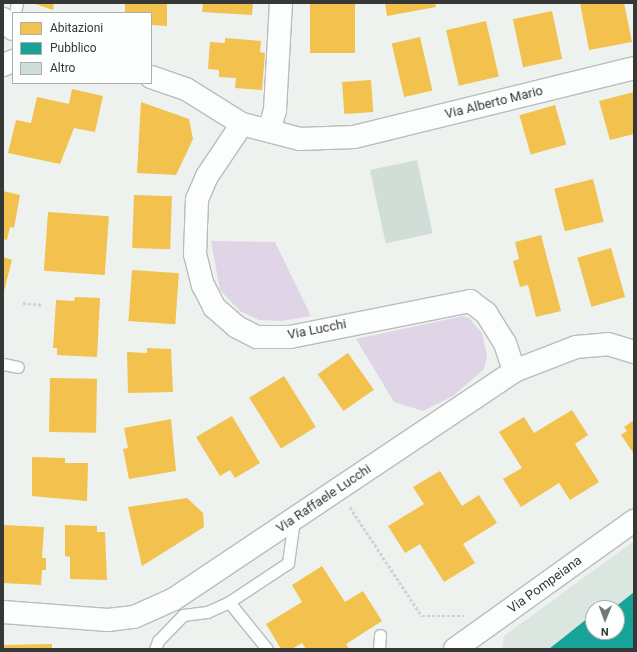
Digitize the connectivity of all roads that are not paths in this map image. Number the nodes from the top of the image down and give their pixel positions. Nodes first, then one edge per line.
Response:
1 (281, 3) edge
2 (3, 19) edge
3 (12, 28) edge
4 (634, 68) edge
5 (152, 77) edge
6 (242, 124) junction
7 (269, 131) junction
8 (634, 352) edge
9 (3, 364) edge
10 (18, 367) dead end
11 (514, 371) junction
12 (294, 519) junction
13 (634, 521) edge
14 (229, 602) junction
15 (179, 607) junction
16 (3, 612) edge
17 (380, 635) dead end
18 (155, 649) edge
19 (267, 649) edge
20 (379, 649) edge
21 (455, 649) edge

1 - 7 street
2 - 3 street
4 - 7 street, Via Alberto Mario
5 - 6 street
6 - 7 street
6 - 11 street, Via Lucchi
8 - 11 street, Via Raffaele Lucchi
9 - 10 lane
11 - 12 street, Via Raffaele Lucchi
12 - 14 lane
12 - 15 street, Via Raffaele Lucchi
13 - 21 street, Via Pompeiana
14 - 15 lane
14 - 19 lane
15 - 16 street, Via Raffaele Lucchi
15 - 18 lane
17 - 20 lane

